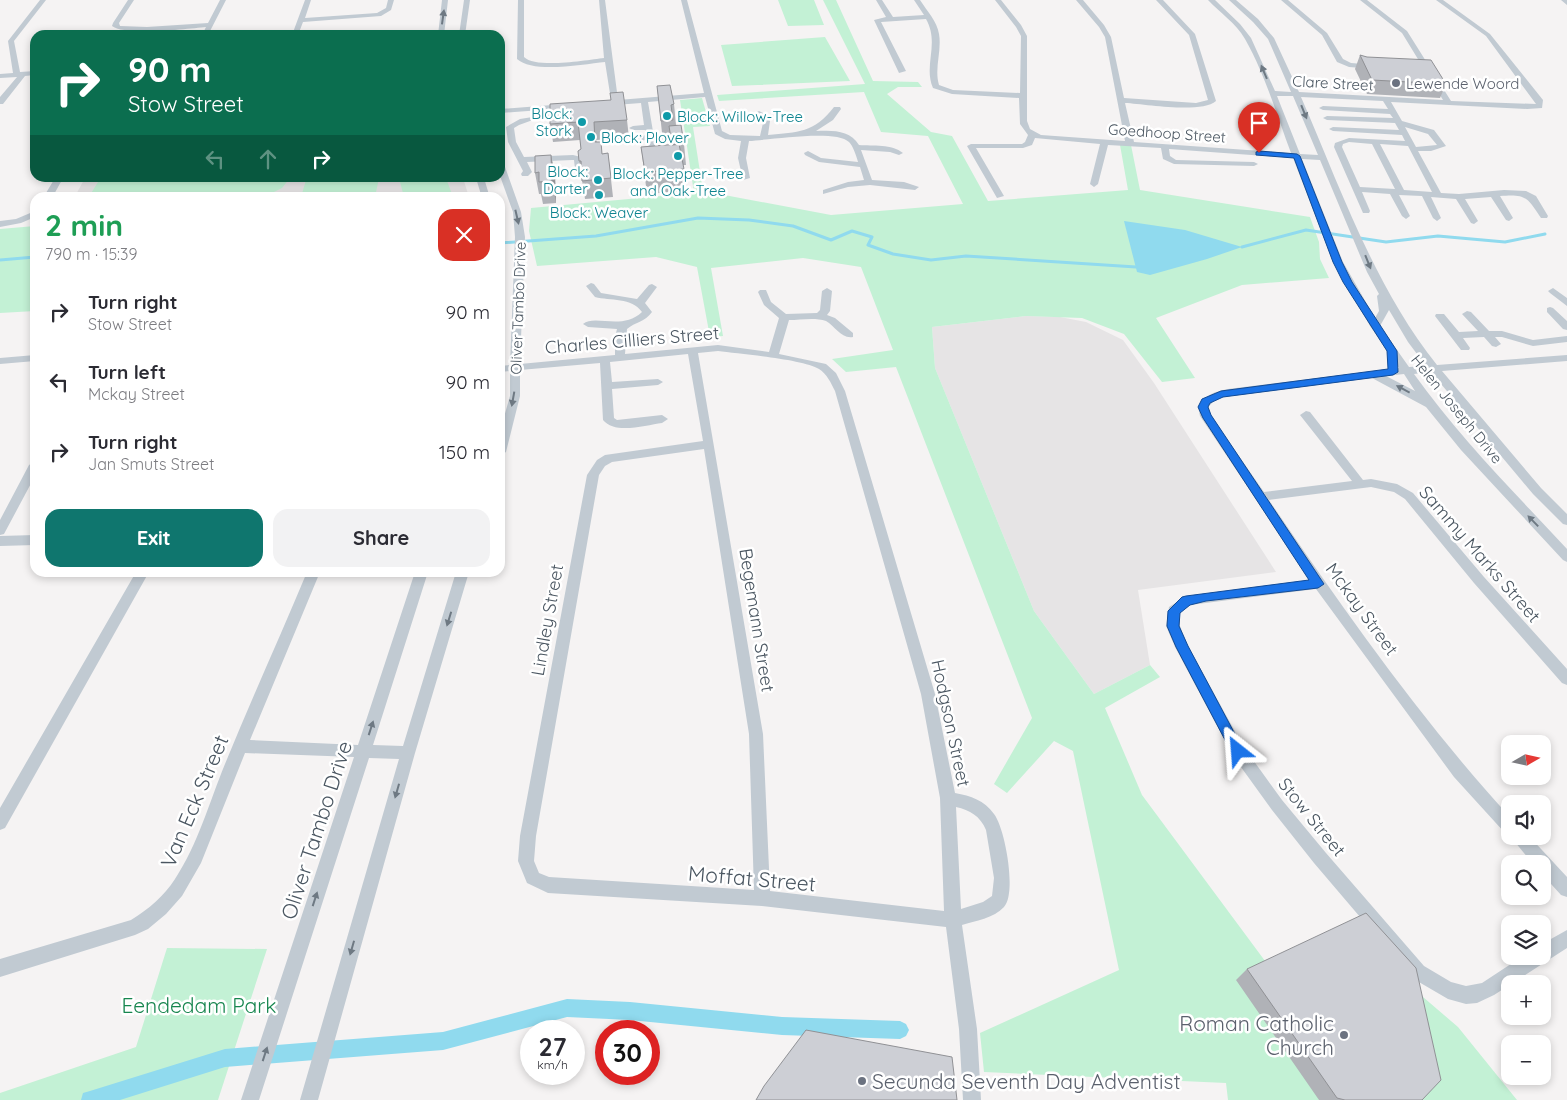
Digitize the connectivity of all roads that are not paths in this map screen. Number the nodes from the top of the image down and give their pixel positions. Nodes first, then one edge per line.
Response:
1 (43, 0) edge
2 (131, 0) edge
3 (223, 0) edge
4 (308, 0) edge
5 (391, 0) edge
6 (446, 0) edge
7 (467, 0) edge
8 (521, 0) edge
9 (602, 0) edge
10 (684, 0) edge
11 (879, 0) edge
12 (916, 0) edge
13 (998, 0) edge
14 (1079, 0) edge
15 (1159, 0) edge
16 (1212, 0) edge
17 (1232, 0) edge
18 (1284, 0) edge
19 (1363, 0) edge
20 (1439, 0) edge
21 (1564, 0) edge
22 (1567, 3) edge
23 (927, 17) junction
24 (890, 18) junction
25 (301, 20) junction
26 (211, 25) junction
27 (208, 30) edge
28 (297, 30) edge
29 (442, 30) edge
30 (463, 30) edge
31 (608, 60) junction
32 (1381, 68) edge
33 (1420, 70) edge
34 (1429, 70) junction
35 (902, 71) dead end
36 (30, 73) edge
37 (20, 74) junction
38 (0, 76) edge
39 (1272, 92) junction
40 (1296, 94) junction
41 (708, 95) junction
42 (1024, 96) junction
43 (1386, 99) junction
44 (644, 100) junction
45 (1120, 100) junction
46 (0, 102) edge
47 (615, 103) junction
48 (1449, 103) junction
49 (598, 104) edge
50 (1323, 108) dead end
51 (837, 109) dead end
52 (1354, 110) junction
53 (505, 111) edge
54 (1393, 112) junction
55 (759, 113) dead end
56 (1327, 118) dead end
57 (1358, 119) junction
58 (1399, 122) junction
59 (649, 127) junction
60 (633, 128) dead end
61 (1333, 129) dead end
62 (1363, 130) junction
63 (1404, 133) junction
64 (806, 134) junction
65 (763, 136) junction
66 (1036, 136) junction
67 (650, 137) junction
68 (746, 138) junction
69 (634, 139) dead end
70 (1372, 141) junction
71 (1105, 142) junction
72 (1130, 144) junction
73 (1165, 146) junction
74 (1411, 146) junction
75 (855, 147) junction
76 (808, 153) dead end
77 (899, 153) dead end
78 (1297, 156) junction
79 (554, 158) junction
80 (1322, 158) junction
81 (522, 160) junction
82 (654, 161) edge
83 (1254, 164) dead end
84 (862, 165) junction
85 (578, 168) edge
86 (554, 169) edge
87 (525, 174) dead end
88 (505, 178) edge
89 (746, 178) dead end
90 (869, 182) junction
91 (1094, 184) dead end
92 (915, 187) dead end
93 (1356, 189) junction
94 (826, 192) dead end
95 (1397, 192) junction
96 (1425, 194) junction
97 (1494, 194) junction
98 (1438, 195) junction
99 (1000, 196) dead end
100 (1459, 197) junction
101 (1366, 211) dead end
102 (30, 216) edge
103 (1406, 216) dead end
104 (1544, 216) dead end
105 (1437, 218) dead end
106 (1509, 218) dead end
107 (1474, 221) dead end
108 (0, 224) edge
109 (591, 286) dead end
110 (652, 287) dead end
111 (827, 291) dead end
112 (1382, 291) junction
113 (1552, 291) dead end
114 (763, 292) dead end
115 (639, 303) junction
116 (1567, 303) edge
117 (1550, 310) dead end
118 (1467, 314) dead end
119 (820, 316) junction
120 (1440, 316) dead end
121 (784, 317) junction
122 (588, 324) dead end
123 (624, 326) junction
124 (1375, 326) junction
125 (1567, 327) edge
126 (1487, 334) junction
127 (849, 335) dead end
128 (1456, 335) junction
129 (1567, 339) edge
130 (1413, 342) junction
131 (1496, 344) dead end
132 (1465, 348) dead end
133 (692, 350) junction
134 (1392, 351) junction
135 (773, 356) junction
136 (30, 358) edge
137 (620, 358) junction
138 (1567, 358) edge
139 (605, 359) junction
140 (0, 361) edge
141 (516, 367) junction
142 (505, 368) edge
143 (826, 368) joint
144 (1454, 368) junction
145 (1434, 369) junction
146 (1406, 371) junction
147 (1393, 372) junction
148 (1372, 374) junction
149 (658, 382) dead end
150 (606, 386) junction
151 (1432, 407) junction
152 (1306, 415) dead end
153 (662, 419) dead end
154 (505, 433) edge
155 (709, 444) junction
156 (30, 474) edge
157 (1360, 484) junction
158 (1261, 497) junction
159 (1567, 521) edge
160 (0, 531) edge
161 (30, 540) edge
162 (0, 541) edge
163 (1567, 557) edge
164 (140, 577) edge
165 (312, 577) edge
166 (420, 577) edge
167 (461, 577) edge
168 (1318, 584) junction
169 (1567, 679) edge
170 (240, 746) junction
171 (363, 752) junction
172 (408, 753) junction
173 (948, 798) junction
174 (1501, 818) edge
175 (0, 823) edge
176 (1526, 845) edge
177 (548, 884) joint
178 (1567, 889) edge
179 (762, 898) junction
180 (953, 920) junction
181 (1567, 938) edge
182 (1551, 948) edge
183 (1526, 965) edge
184 (0, 968) edge
185 (250, 1100) edge
186 (309, 1100) edge
187 (972, 1100) edge

1 - 37 street
2 - 26 street
3 - 26 street
4 - 25 street
5 - 25 street
29 -> 6 street
7 - 30 street
8 - 31 street
9 - 31 street
10 - 41 street
11 - 24 street
12 - 23 street
13 - 42 street
14 - 45 street
15 - 45 street
39 -> 16 street, Helen Joseph Drive
17 - 40 street, Helen Joseph Drive
18 - 32 street
19 - 34 street
20 - 48 street, Clare Street
21 - 22 street
23 - 24 street
23 - 42 street
24 - 35 street
25 - 28 street
26 - 27 street
31 - 47 street
33 - 34 street
34 - 48 street
36 - 37 street
37 - 38 street
37 - 46 street
39 - 40 street, Clare Street
39 - 78 street, Helen Joseph Drive
40 - 43 street, Clare Street
40 -> 80 street, Helen Joseph Drive
41 - 44 street
41 - 68 street
42 - 66 street
43 - 48 street, Clare Street
43 - 54 street
44 - 47 street
44 - 59 street
45 - 72 street
47 - 49 street
50 - 52 street
51 - 64 street
52 - 54 street
52 - 57 street
53 - 81 street
54 - 58 street
55 - 65 street
56 - 57 street
57 - 58 street
57 - 62 street
58 - 63 street
58 - 74 street
59 - 60 street
59 - 67 street
61 - 62 street
62 - 63 street
62 - 70 street
63 - 74 street
64 - 65 street
64 - 75 street
65 - 68 street
66 - 71 street, Goedhoop Street
66 - 99 street
67 - 69 street
67 - 82 street
68 - 89 street
70 - 74 street
70 - 93 street
70 - 95 street
71 - 72 street, Goedhoop Street
71 - 91 street
72 - 73 street, Goedhoop Street
73 - 78 street, Goedhoop Street
73 - 83 street
74 - 98 street
75 - 77 street
75 - 84 street
76 - 84 street
78 - 80 street, Goedhoop Street
78 - 124 street, Helen Joseph Drive
79 - 81 street
79 - 85 street
79 - 86 street
80 -> 112 street, Helen Joseph Drive
81 - 87 street
84 - 90 street
88 -> 141 street, Oliver Tambo Drive
90 - 92 street
90 - 94 street
93 - 95 street
93 - 101 street
95 - 96 street
95 - 103 street
96 - 98 street
96 - 105 street
97 - 100 street
97 - 104 street
97 - 106 street
98 - 100 street
100 - 107 street
102 - 108 street
109 - 115 street
110 - 115 street
111 - 119 street
112 - 124 street
112 - 130 street, Helen Joseph Drive
113 - 116 street
114 - 121 street
115 - 123 street
117 - 125 street
118 - 126 street
119 - 121 street
119 - 127 street
120 - 128 street
121 - 135 street
122 - 123 street
123 - 137 street
124 - 134 street, Helen Joseph Drive
126 - 128 street
126 - 129 street
126 - 131 street
128 - 132 street
130 - 144 street
130 - 145 street, Helen Joseph Drive
133 - 135 street, Charles Cilliers Street
133 - 137 street, Charles Cilliers Street
133 - 155 street, Begemann Street
134 - 146 street, Helen Joseph Drive
134 - 147 street
135 - 143 street, Charles Cilliers Street
136 - 140 street
137 - 139 street, Charles Cilliers Street
138 - 144 street
139 - 141 street, Charles Cilliers Street
139 - 150 street
141 - 142 street, Charles Cilliers Street
141 -> 154 street, Oliver Tambo Drive
143 - 173 street, Hodgson Street
144 - 145 street
145 - 146 street
145 - 159 street, Helen Joseph Drive
146 - 147 street
146 - 151 street, Helen Joseph Drive
147 - 148 street
151 -> 148 street
148 - 158 street, Mckay Street
149 - 150 street
150 - 153 street
163 -> 151 street, Helen Joseph Drive
152 - 157 street
155 - 177 street, Lindley Street
155 - 179 street, Begemann Street
156 - 160 street
157 - 158 street, Sammy Marks Street
157 - 169 street, Sammy Marks Street
158 - 168 street, Mckay Street
161 - 162 street
164 - 175 street
165 - 170 street, Van Eck Street
171 -> 166 street, Oliver Tambo Drive
167 -> 172 street
168 - 174 street, Mckay Street
168 - 183 street, Stow Street
170 - 171 street
170 - 184 street, Van Eck Street
171 - 172 street
185 -> 171 street, Oliver Tambo Drive
172 -> 186 street
173 - 180 street, Hodgson Street
173 - 180 street
176 - 178 street
177 - 179 street, Moffat Street
179 - 180 street, Moffat Street
180 - 187 street, Hodgson Street
181 - 182 street

